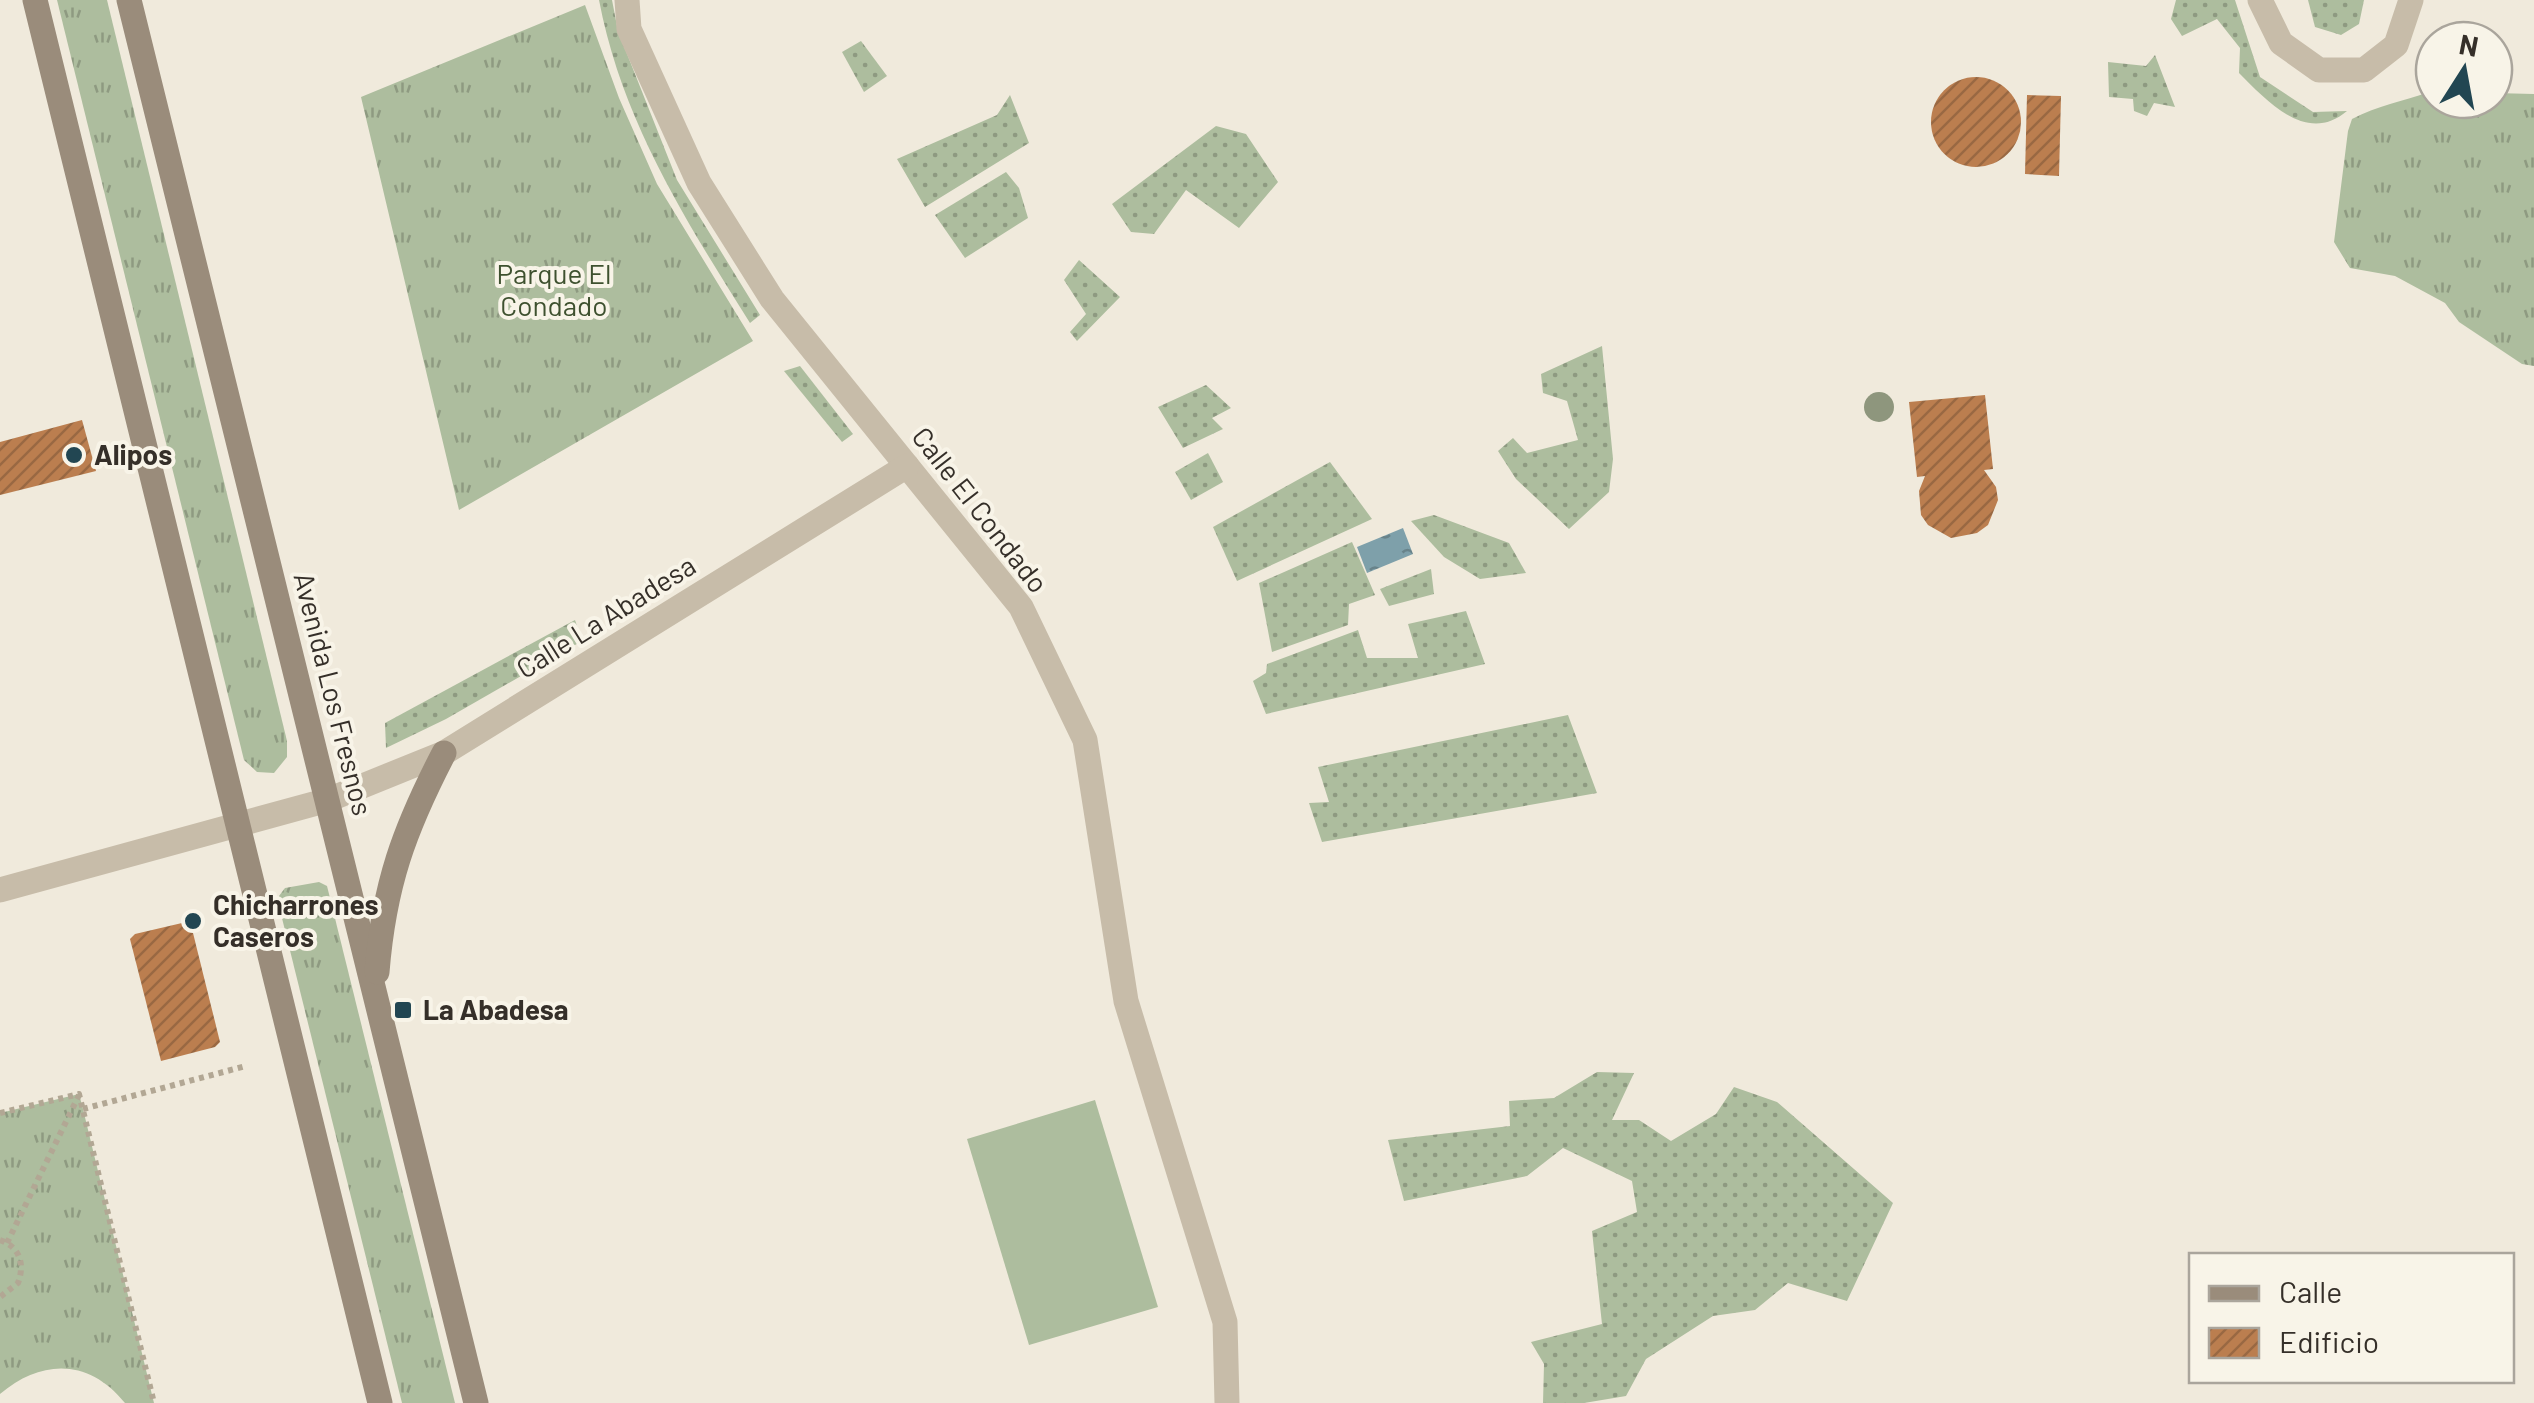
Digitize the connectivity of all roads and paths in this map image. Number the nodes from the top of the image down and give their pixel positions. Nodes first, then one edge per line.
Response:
1 (35, 0) edge
2 (129, 0) edge
3 (628, 0) edge
4 (2260, 0) edge
5 (2411, 0) edge
6 (907, 466) junction
7 (444, 752) junction
8 (328, 800) junction
9 (237, 827) junction
10 (0, 890) edge
11 (375, 998) junction
12 (246, 1066) dead end
13 (79, 1094) junction
14 (83, 1109) junction
15 (0, 1113) edge
16 (4, 1242) edge
17 (0, 1297) edge
18 (154, 1403) edge
19 (380, 1403) edge
20 (476, 1403) edge
21 (1227, 1403) edge

1 - 9 main road
2 - 8 main road, Avenida Los Fresnos
3 - 6 street, Calle El Condado
4 - 5 street
6 - 7 street, Calle La Abadesa
6 - 21 street, Calle El Condado
7 - 8 street, Calle La Abadesa
7 - 11 main road
8 - 9 street, Calle La Abadesa
8 - 11 main road, Avenida Los Fresnos
9 - 10 street, Calle La Abadesa
9 - 19 main road
11 - 20 main road, Avenida Los Fresnos
12 - 14 path
13 - 14 path
13 - 15 path
13 - 16 path
14 - 18 path
16 - 17 path

